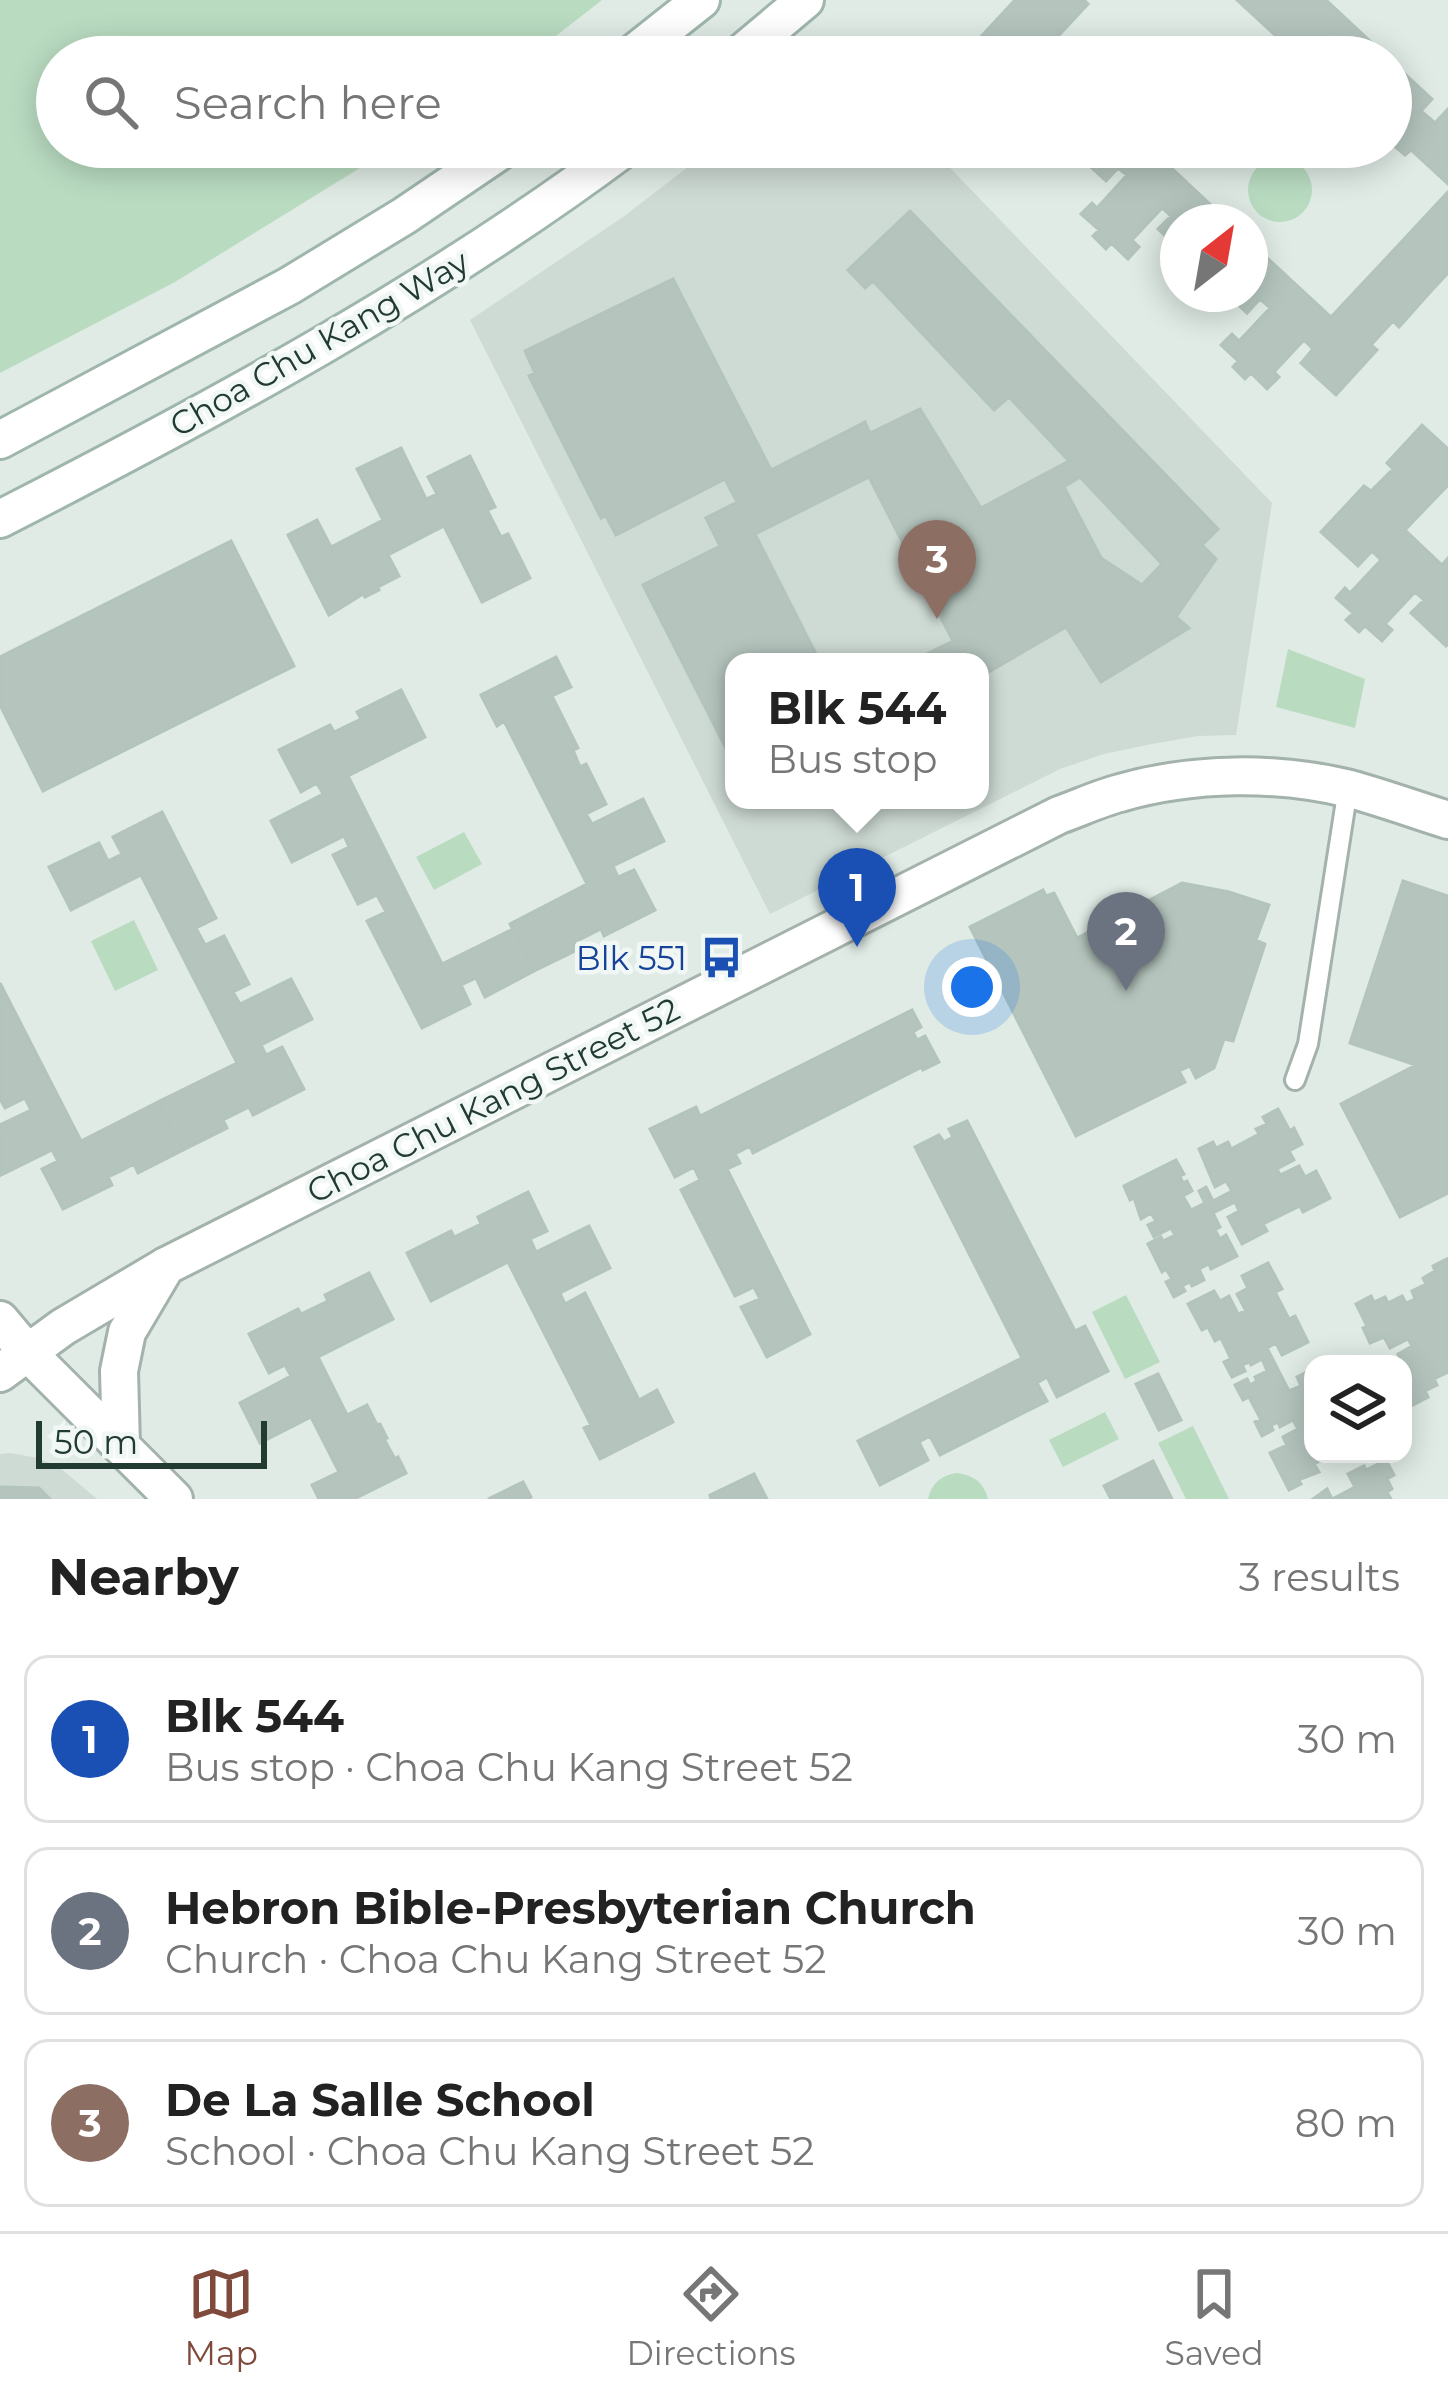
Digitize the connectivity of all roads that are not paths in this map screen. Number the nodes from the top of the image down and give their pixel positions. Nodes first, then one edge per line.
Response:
1 (701, 0) edge
2 (805, 0) edge
3 (655, 36) edge
4 (762, 36) edge
5 (475, 168) edge
6 (598, 168) edge
7 (0, 440) edge
8 (0, 519) edge
9 (1348, 788) junction
10 (1448, 820) edge
11 (1295, 1080) dead end
12 (166, 1267) junction
13 (0, 1320) edge
14 (14, 1362) edge
15 (121, 1446) junction
16 (174, 1499) edge

1 - 3 street
2 - 4 street
5 - 7 street, Choa Chu Kang Way
6 - 8 street, Choa Chu Kang Way
9 - 10 street, Choa Chu Kang Street 52
9 - 11 lane
9 - 12 street, Choa Chu Kang Street 52
12 - 14 street, Choa Chu Kang Street 52
12 - 15 street
13 - 14 street
14 - 15 street
15 - 16 street

